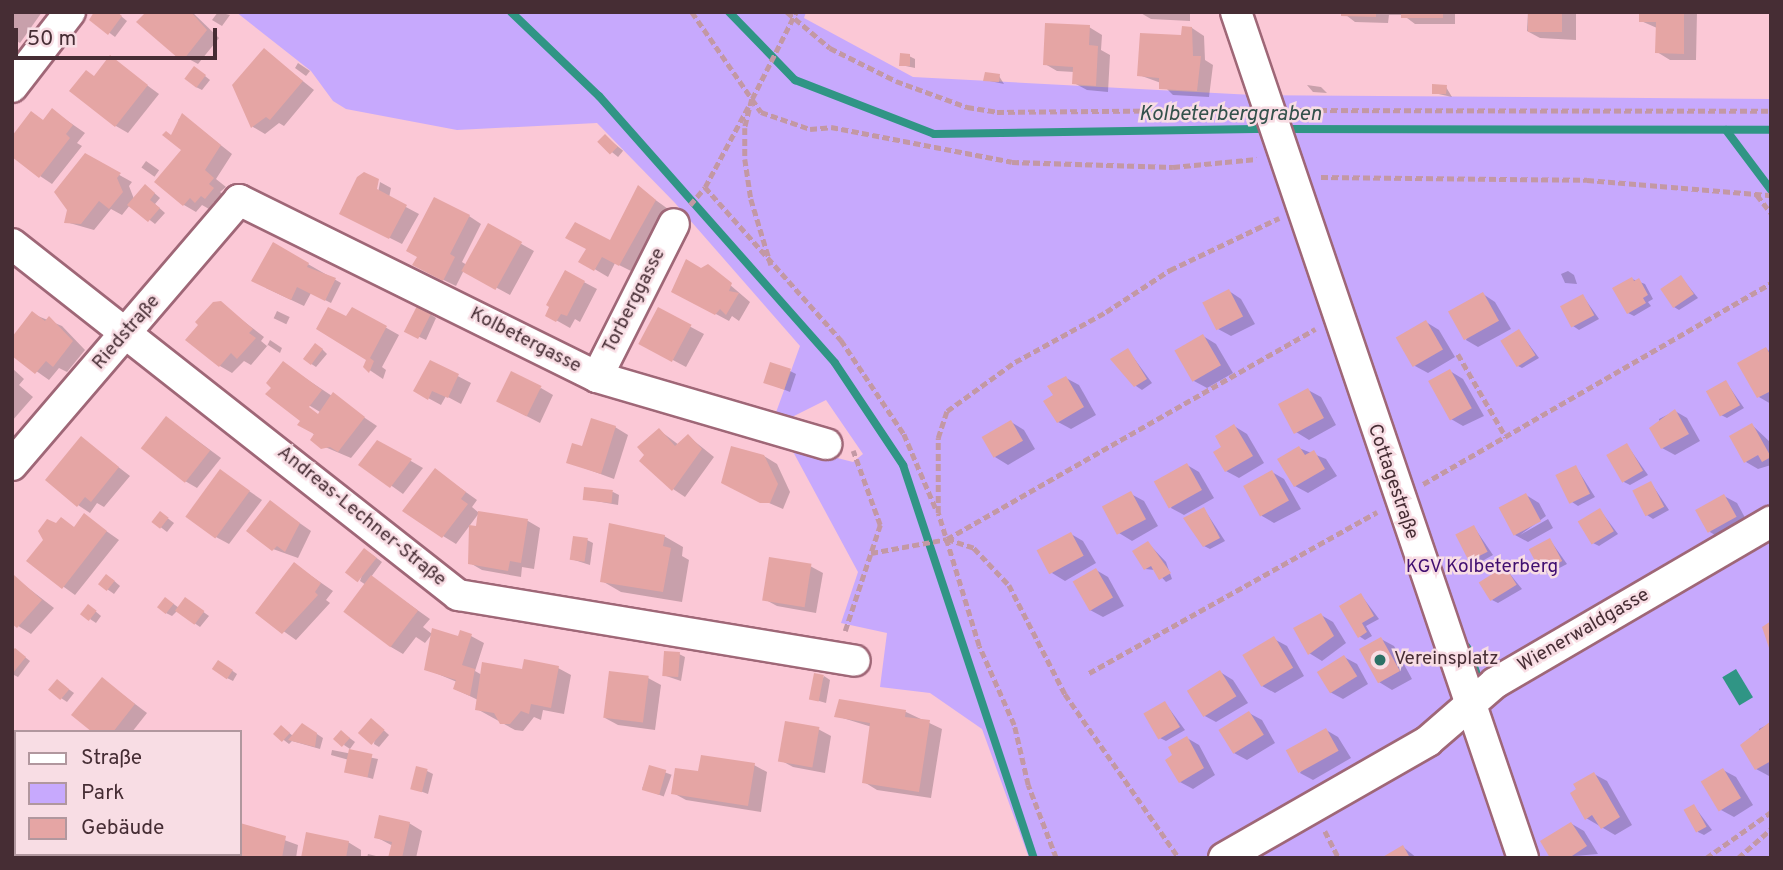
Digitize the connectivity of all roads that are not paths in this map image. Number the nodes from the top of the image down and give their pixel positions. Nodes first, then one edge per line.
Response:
1 (70, 12) edge
2 (1236, 12) edge
3 (12, 87) edge
4 (240, 200) joint
5 (674, 224) road end
6 (12, 244) edge
7 (129, 332) junction
8 (597, 377) junction
9 (826, 444) road end
10 (12, 465) edge
11 (1771, 522) edge
12 (845, 659) road end
13 (1469, 706) junction
14 (1224, 858) edge
15 (1523, 858) edge

1 - 3 street
2 - 13 street, Cottagestraße
4 - 7 street, Riedstraße
4 - 8 street, Kolbetergasse
5 - 8 street, Torberggasse
6 - 7 street, Andreas-Lechner-Straße
7 - 10 street, Riedstraße
7 - 12 street, Andreas-Lechner-Straße
8 - 9 street, Kolbetergasse
11 - 13 street, Wienerwaldgasse
13 - 14 street, Wienerwaldgasse
13 - 15 street, Cottagestraße

